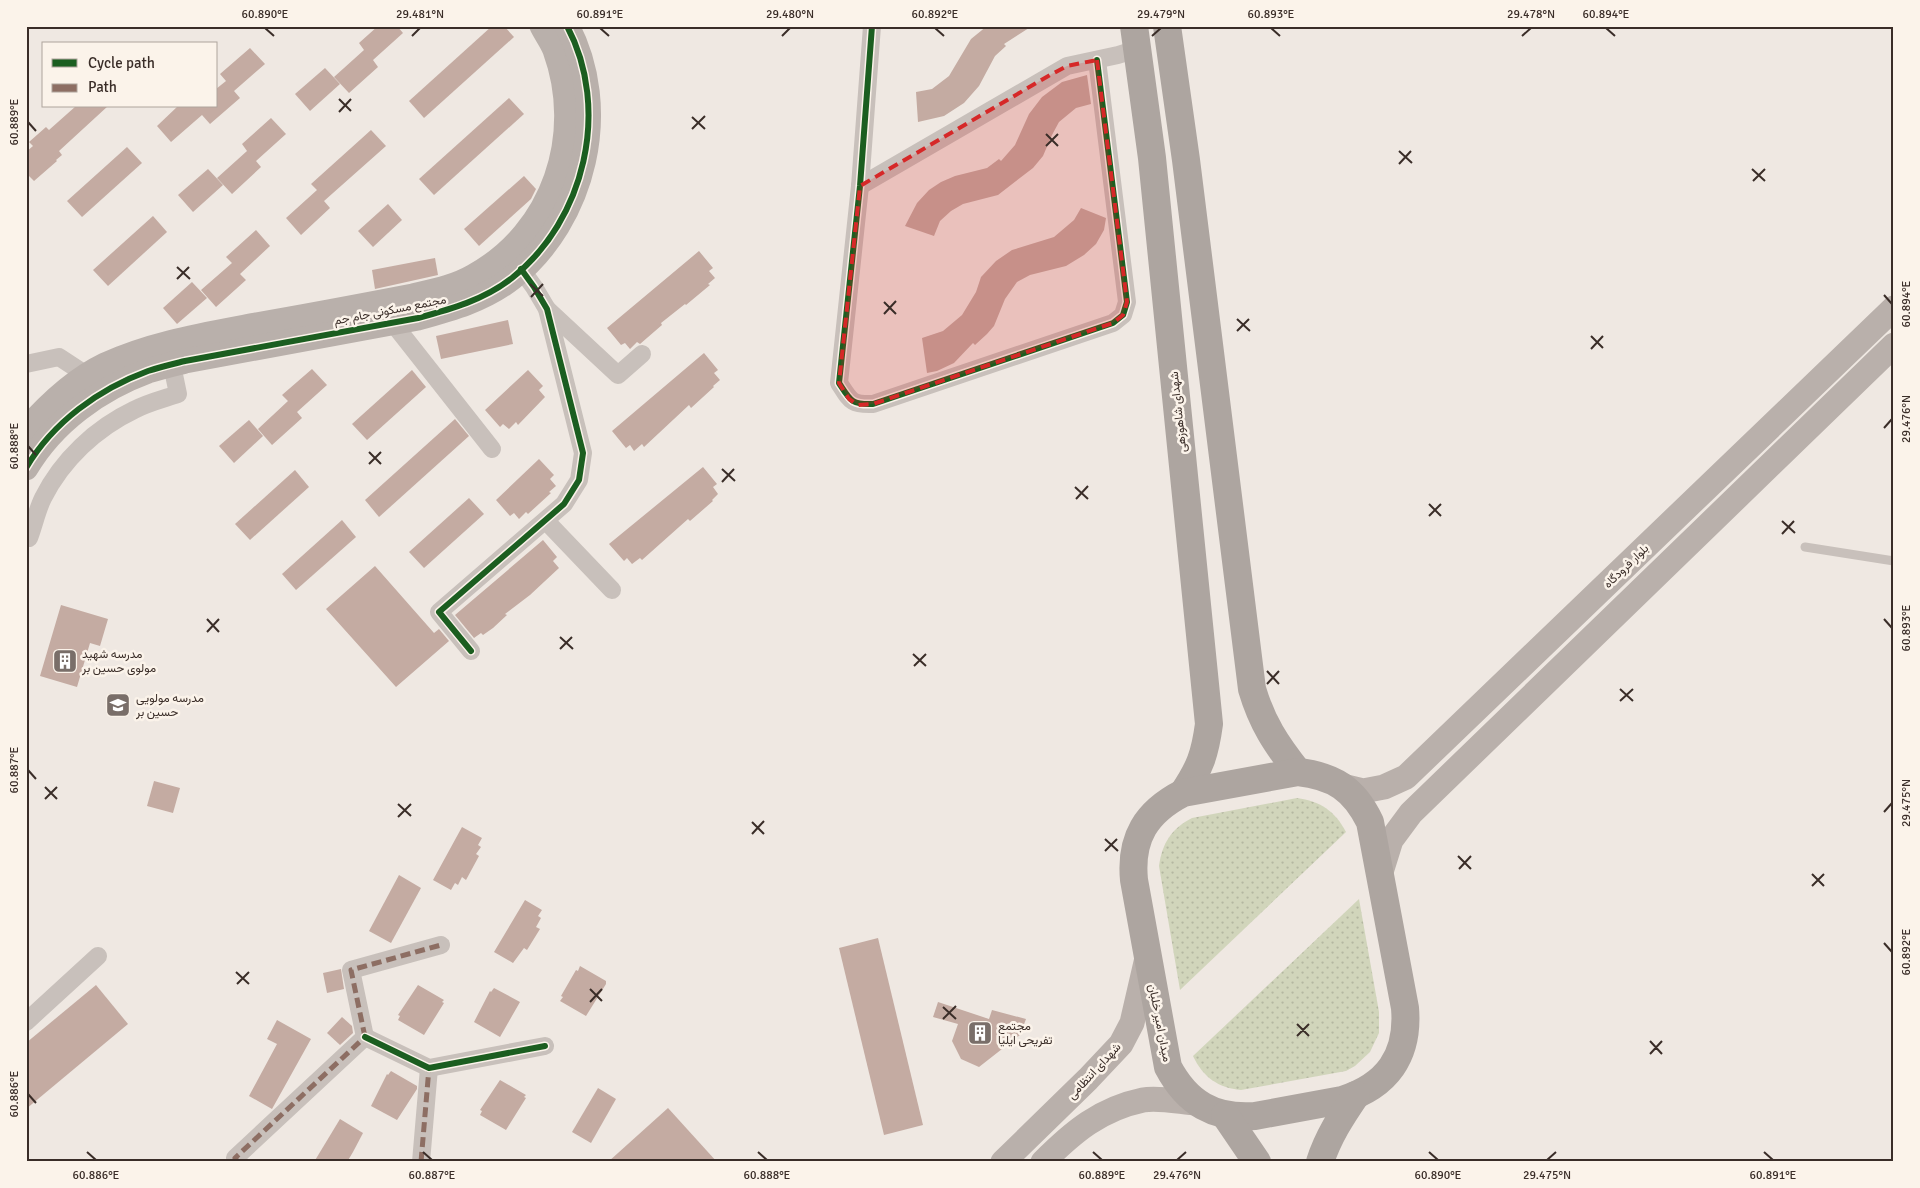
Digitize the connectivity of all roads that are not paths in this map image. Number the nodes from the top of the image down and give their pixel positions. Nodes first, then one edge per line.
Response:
1 (542, 26) edge
2 (567, 26) edge
3 (872, 26) edge
4 (1167, 26) edge
5 (1136, 38) edge
6 (567, 54) junction
7 (1096, 60) junction
8 (860, 186) junction
9 (521, 269) junction
10 (1894, 308) edge
11 (546, 309) junction
12 (392, 322) junction
13 (1894, 345) edge
14 (170, 354) junction
15 (642, 354) dead end
16 (26, 364) edge
17 (88, 376) junction
18 (26, 430) edge
19 (492, 449) dead end
20 (26, 468) edge
21 (546, 521) junction
22 (26, 537) edge
23 (1806, 547) dead end
24 (1894, 561) edge
25 (612, 590) dead end
26 (471, 652) dead end
27 (1298, 772) junction
28 (1342, 786) junction
29 (1182, 793) junction
30 (1381, 872) junction
31 (441, 945) dead end
32 (98, 956) dead end
33 (1147, 958) junction
34 (26, 1022) edge
35 (364, 1037) junction
36 (545, 1046) dead end
37 (429, 1068) junction
38 (1356, 1095) junction
39 (1197, 1103) junction
40 (1225, 1115) junction
41 (238, 1162) edge
42 (421, 1162) edge
43 (1003, 1162) edge
44 (1043, 1162) edge
45 (1257, 1162) edge
46 (1320, 1162) edge

1 - 6 main road, مجتمع مسکونی جام جم
2 - 6 main road, مجتمع مسکونی جام جم
3 - 8 street
4 - 27 main road
5 - 7 street
5 - 29 main road, شهدای شاهوزهی
6 - 9 main road, مجتمع مسکونی جام جم
6 - 14 main road, مجتمع مسکونی جام جم
7 - 8 street
7 - 8 street
9 - 11 street
9 - 12 main road, مجتمع مسکونی جام جم
10 - 28 main road, بلوار فرودگاه
11 - 15 street
11 - 21 street
12 - 14 main road, مجتمع مسکونی جام جم
12 - 19 street
13 - 30 main road
14 - 17 main road, مجتمع مسکونی جام جم
14 - 20 main road, مجتمع مسکونی جام جم
14 - 22 street
16 - 17 street
17 - 18 main road, مجتمع مسکونی جام جم
21 - 25 street
21 - 26 street
23 - 24 lane
27 - 28 main road, میدان امیر خلبان
27 - 29 main road, میدان امیر خلبان
28 - 30 main road, میدان امیر خلبان
29 - 33 main road, میدان امیر خلبان
30 - 38 main road, میدان امیر خلبان
31 - 35 street
32 - 34 street
33 - 39 main road, میدان امیر خلبان
33 - 43 main road, شهدای انتظامی
35 - 37 street
35 - 41 street
36 - 37 street
37 - 42 street
38 - 40 main road, میدان امیر خلبان
38 - 46 main road
39 - 40 main road, میدان امیر خلبان
39 - 44 main road
40 - 45 main road

